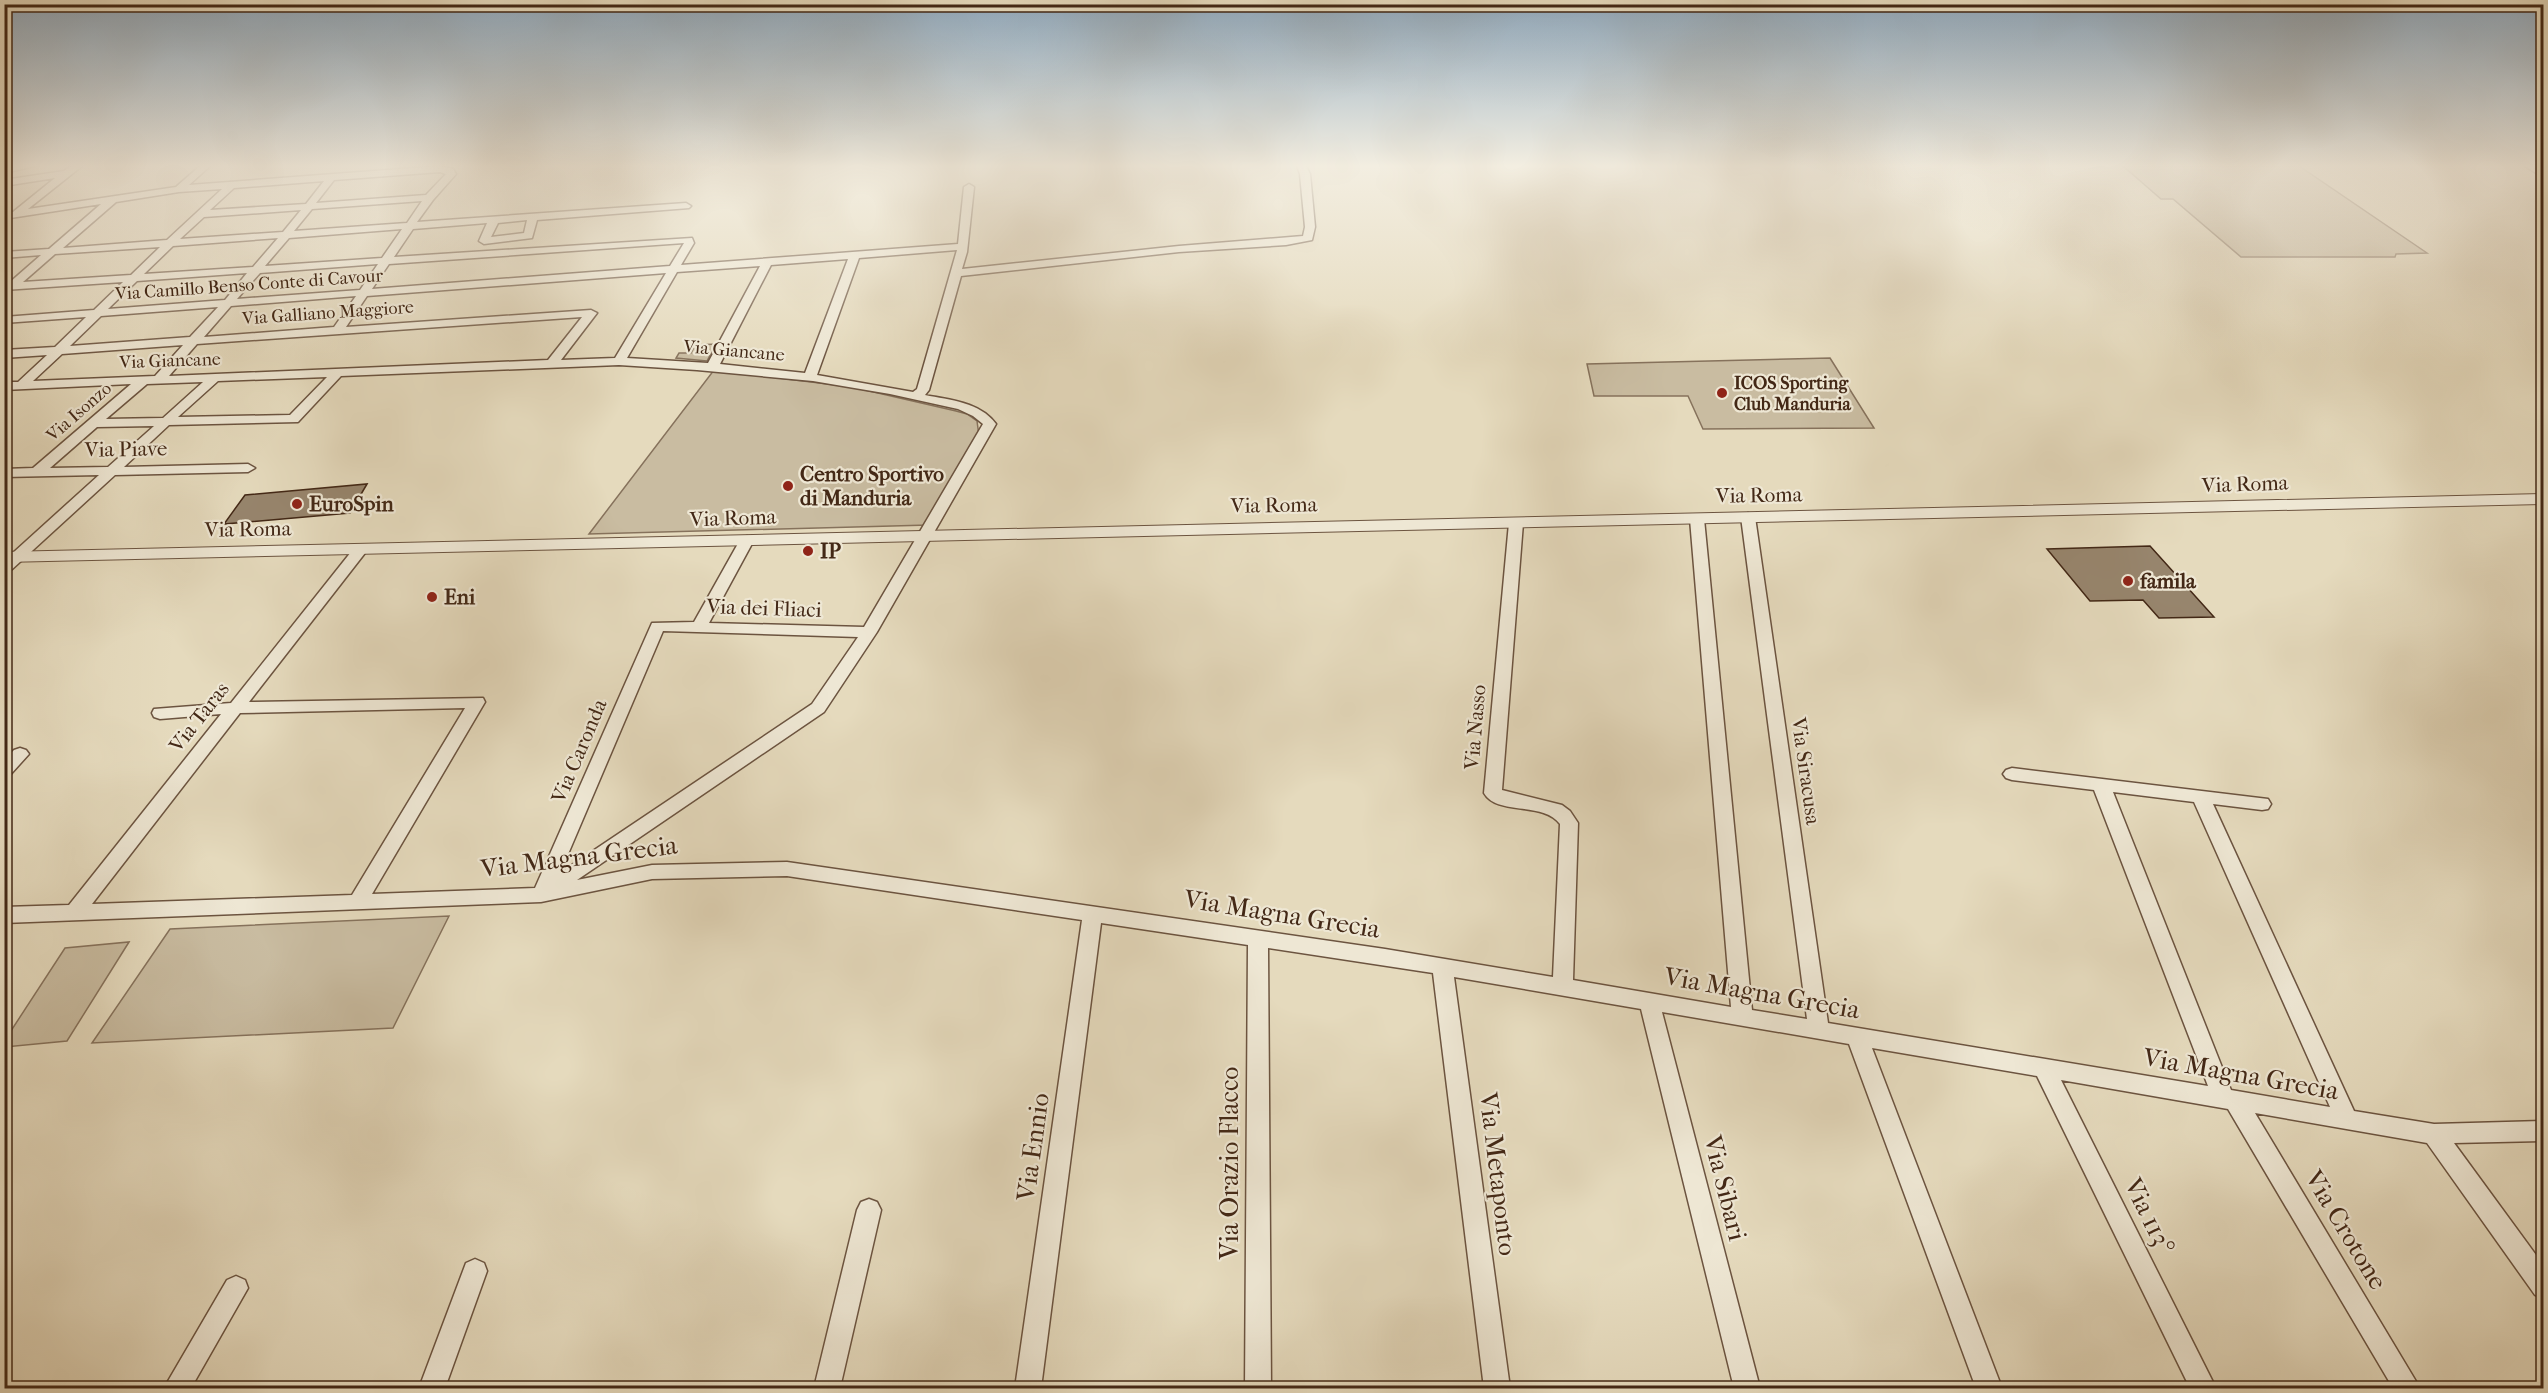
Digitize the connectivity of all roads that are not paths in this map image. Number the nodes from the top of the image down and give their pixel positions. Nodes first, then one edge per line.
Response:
1 (75, 231) edge
2 (182, 231) edge
3 (289, 231) edge
4 (341, 231) edge
5 (406, 231) edge
6 (489, 231) edge
7 (529, 231) edge
8 (963, 231) edge
9 (1309, 231) edge
10 (286, 235) junction
11 (169, 243) junction
12 (961, 247) junction
13 (52, 251) junction
14 (4, 255) edge
15 (855, 255) junction
16 (386, 260) junction
17 (767, 262) junction
18 (257, 269) junction
19 (671, 270) junction
20 (957, 273) junction
21 (134, 278) junction
22 (7, 288) edge
23 (364, 293) junction
24 (228, 303) junction
25 (97, 313) junction
26 (4, 320) edge
27 (338, 330) junction
28 (194, 340) junction
29 (58, 350) junction
30 (4, 354) edge
31 (619, 362) junction
32 (552, 363) junction
33 (713, 366) junction
34 (338, 372) junction
35 (215, 377) junction
36 (810, 377) junction
37 (151, 380) junction
38 (23, 384) junction
39 (4, 386) edge
40 (916, 396) junction
41 (165, 420) junction
42 (94, 423) junction
43 (248, 468) dead end
44 (112, 471) junction
45 (37, 472) junction
46 (4, 473) edge
47 (2544, 499) edge
48 (1748, 517) junction
49 (1697, 519) junction
50 (1516, 522) junction
51 (927, 534) junction
52 (747, 540) junction
53 (360, 550) junction
54 (11, 557) edge
55 (4, 569) edge
56 (657, 626) joint
57 (699, 627) junction
58 (869, 632) junction
59 (235, 708) junction
60 (160, 712) dead end
61 (20, 754) dead end
62 (4, 771) edge
63 (2012, 774) dead end
64 (2101, 784) junction
65 (2200, 796) junction
66 (2262, 804) dead end
67 (541, 895) junction
68 (358, 902) junction
69 (75, 912) junction
70 (1094, 913) junction
71 (4, 915) edge
72 (1258, 938) junction
73 (1442, 966) junction
74 (1563, 987) junction
75 (1649, 1001) junction
76 (1742, 1017) junction
77 (1819, 1030) junction
78 (1857, 1036) junction
79 (2044, 1068) junction
80 (2229, 1099) junction
81 (2347, 1119) junction
82 (2434, 1134) junction
83 (2541, 1134) edge
84 (869, 1210) dead end
85 (474, 1271) dead end
86 (2544, 1287) edge
87 (236, 1288) dead end
88 (177, 1389) edge
89 (432, 1389) edge
90 (827, 1389) edge
91 (1028, 1389) edge
92 (1258, 1389) edge
93 (1497, 1389) edge
94 (1747, 1389) edge
95 (1989, 1389) edge
96 (2202, 1389) edge
97 (2407, 1389) edge

1 - 13 street
2 - 11 street
3 - 10 street, Via Isonzo
4 - 10 street
5 - 16 street
6 - 7 street
8 - 12 street
9 - 20 street
10 - 11 street
10 - 18 street, Via Isonzo
11 - 13 street
11 - 21 street
12 - 15 street, Via Camillo Benso Conte di Cavour
12 - 20 street
13 - 14 street
13 - 22 street
15 - 17 street, Via Camillo Benso Conte di Cavour
15 - 36 street
16 - 18 street
16 - 19 street
16 - 23 street
17 - 19 street, Via Camillo Benso Conte di Cavour
17 - 33 street
18 - 21 street
18 - 24 street, Via Isonzo
19 - 23 street, Via Camillo Benso Conte di Cavour
19 - 31 street
20 - 40 street
21 - 22 street
21 - 25 street
23 - 24 street, Via Camillo Benso Conte di Cavour
23 - 27 street
24 - 25 street, Via Camillo Benso Conte di Cavour
24 - 28 street, Via Isonzo
25 - 26 street, Via Camillo Benso Conte di Cavour
25 - 29 street
27 - 28 street, Via Galliano Maggiore
27 - 32 street, Via Galliano Maggiore
28 - 29 street, Via Galliano Maggiore
28 - 37 street, Via Isonzo
29 - 30 street, Via Galliano Maggiore
29 - 38 street
31 - 32 street, Via Giancane
31 - 33 street, Via Giancane
32 - 34 street, Via Giancane
33 - 36 street, Via Giancane
34 - 35 street, Via Giancane
34 - 41 street
35 - 37 street, Via Giancane
35 - 41 street
36 - 40 street, Via Giancane
37 - 38 street, Via Giancane
37 - 42 street, Via Isonzo
38 - 39 street, Via Giancane
40 - 51 street, Via Giancane
41 - 42 street
41 - 44 street
42 - 45 street, Via Isonzo
43 - 44 street, Via Piave
44 - 45 street, Via Piave
44 - 54 street
45 - 46 street, Via Piave
47 - 48 street, Via Roma
48 - 49 street, Via Roma
48 - 77 street, Via Siracusa
49 - 50 street, Via Roma
49 - 76 street
50 - 51 street, Via Roma
50 - 74 street, Via Nasso
51 - 52 street, Via Roma
51 - 58 street
52 - 53 street, Via Roma
52 - 57 street
53 - 54 street, Via Roma
53 - 59 street, Via Taras
54 - 55 street
56 - 57 street, Via dei Fliaci
56 - 67 street, Via Caronda
57 - 58 street, Via dei Fliaci
58 - 67 street
59 - 60 street
59 - 68 street
59 - 69 street, Via Taras
61 - 62 street
63 - 64 street
64 - 65 street
64 - 80 street, Via Crotone
65 - 66 street
65 - 81 street
67 - 68 street, Via Magna Grecia
67 - 70 street, Via Magna Grecia
68 - 69 street, Via Magna Grecia
69 - 71 street, Via Magna Grecia
70 - 72 street, Via Magna Grecia
70 - 91 street, Via Ennio
72 - 73 street, Via Magna Grecia
72 - 92 street, Via Orazio Flacco
73 - 74 street, Via Magna Grecia
73 - 93 street, Via Metaponto
74 - 75 street, Via Magna Grecia
75 - 76 street, Via Magna Grecia
75 - 94 street, Via Sibari
76 - 77 street, Via Magna Grecia
77 - 78 street, Via Magna Grecia
78 - 79 street, Via Magna Grecia
78 - 95 street
79 - 80 street, Via Magna Grecia
79 - 96 street, Via 113°
80 - 81 street, Via Magna Grecia
80 - 97 street, Via Crotone
81 - 82 street, Via Magna Grecia
82 - 83 street, Via Magna Grecia
82 - 86 street
84 - 90 street
85 - 89 street
87 - 88 street

